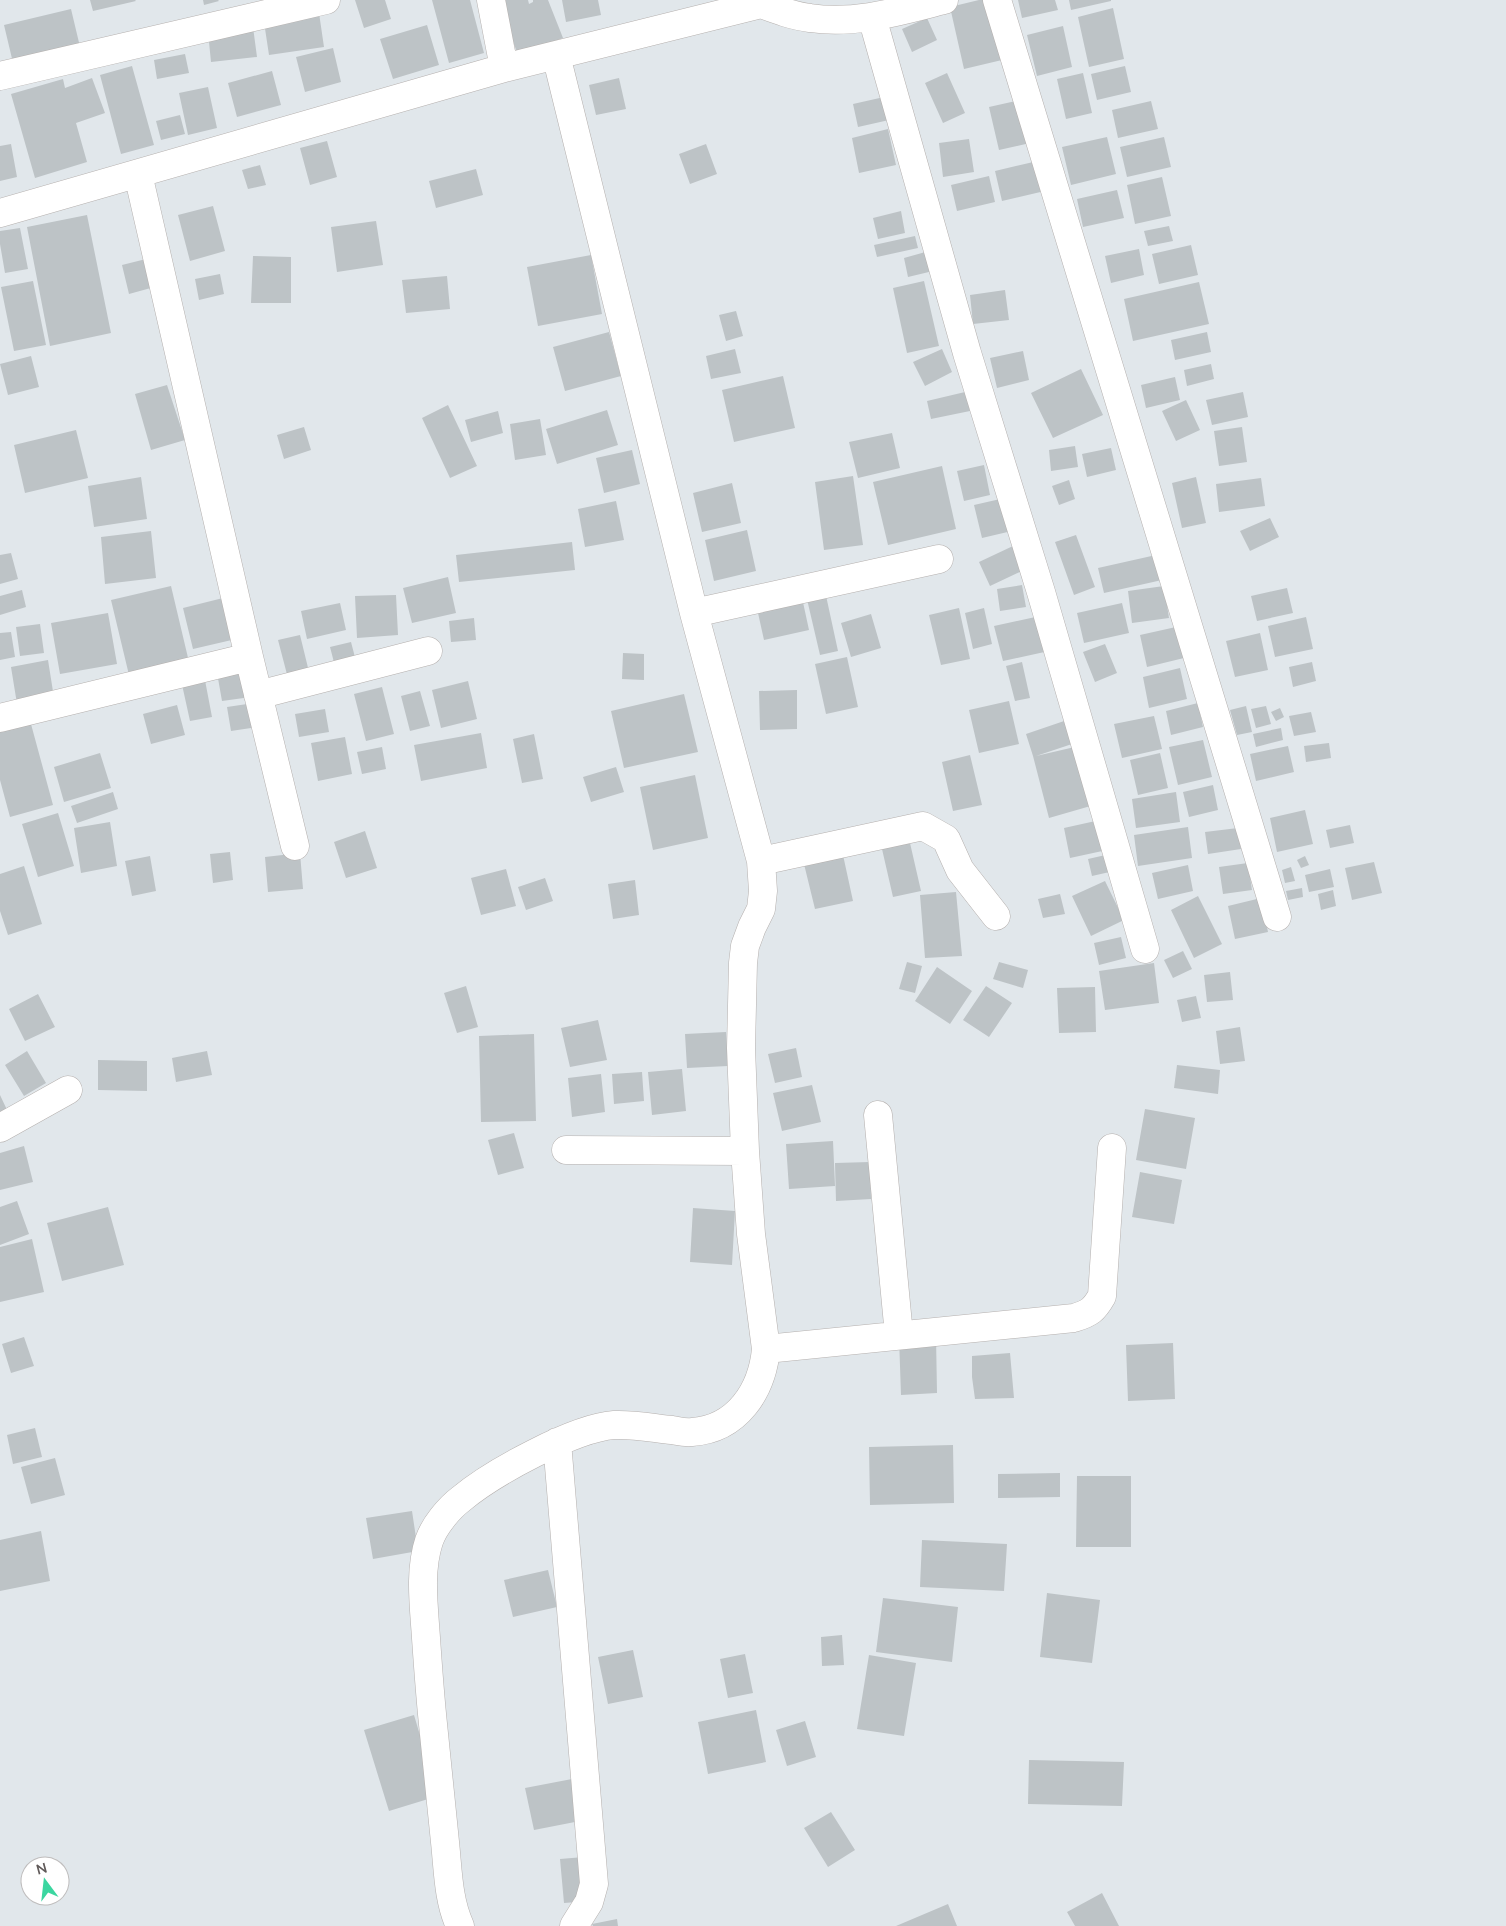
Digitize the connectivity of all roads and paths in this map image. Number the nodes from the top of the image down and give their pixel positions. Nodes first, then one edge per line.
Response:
1 (326, 0) edge
2 (491, 0) edge
3 (944, 0) edge
4 (997, 0) edge
5 (872, 18) junction
6 (556, 55) junction
7 (504, 68) junction
8 (0, 76) edge
9 (138, 174) junction
10 (0, 213) edge
11 (940, 559) dead end
12 (694, 613) junction
13 (428, 651) dead end
14 (249, 658) junction
15 (258, 695) junction
16 (0, 718) edge
17 (296, 846) dead end
18 (761, 861) junction
19 (996, 916) dead end
20 (1277, 917) dead end
21 (1145, 949) dead end
22 (68, 1090) dead end
23 (878, 1115) dead end
24 (0, 1128) edge
25 (1112, 1148) dead end
26 (566, 1150) dead end
27 (745, 1152) junction
28 (899, 1335) junction
29 (766, 1349) junction
30 (557, 1442) junction
31 (460, 1926) edge
32 (574, 1926) edge

1 - 8 street
2 - 7 street
3 - 5 street
4 - 20 street
5 - 6 street
5 - 21 street
6 - 7 street
6 - 12 street
7 - 9 street
9 - 10 street
9 - 14 street
11 - 12 street
12 - 18 street
13 - 15 street
14 - 15 street
14 - 16 street
15 - 17 street
18 - 19 street
18 - 27 street
22 - 24 street
23 - 28 street
25 - 28 street
26 - 27 street
27 - 29 street
28 - 29 street
29 - 30 street
30 - 31 street
30 - 32 street

